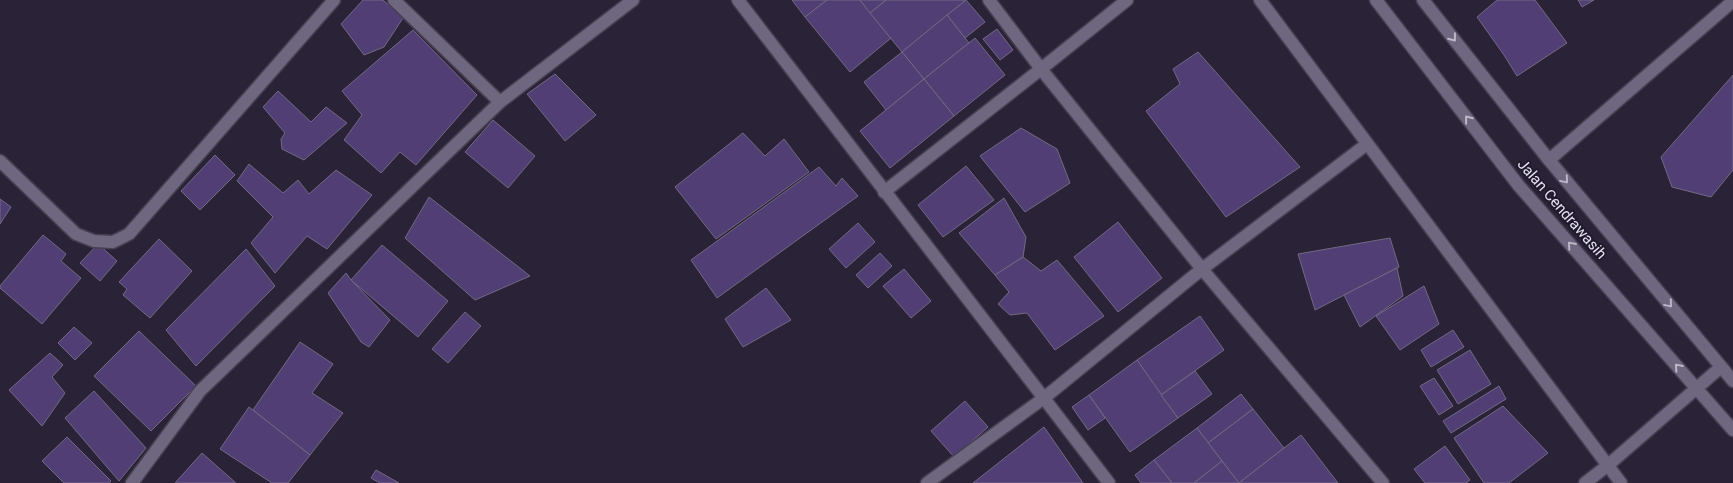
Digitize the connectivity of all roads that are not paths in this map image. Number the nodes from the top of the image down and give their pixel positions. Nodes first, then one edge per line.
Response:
1 (334, 0) edge
2 (394, 0) edge
3 (633, 0) edge
4 (738, 0) edge
5 (989, 0) edge
6 (1127, 0) edge
7 (1260, 0) edge
8 (1376, 0) edge
9 (1423, 0) edge
10 (1733, 1) edge
11 (1041, 69) junction
12 (500, 102) junction
13 (1367, 144) junction
14 (1549, 160) junction
15 (0, 161) edge
16 (884, 192) junction
17 (1202, 269) junction
18 (1721, 367) junction
19 (1733, 380) edge
20 (1696, 388) junction
21 (1044, 398) junction
22 (1733, 430) edge
23 (1607, 466) junction
24 (132, 483) edge
25 (927, 483) edge
26 (1110, 483) edge
27 (1383, 483) edge
28 (1585, 483) edge
29 (1621, 483) edge

1 - 15 street
2 - 12 street
3 - 12 street
4 - 16 street
5 - 11 street
6 - 11 street
7 - 13 street
20 -> 8 street, Jalan Cendrawasih
9 -> 14 street, Jalan Cendrawasih
10 - 14 street
11 - 16 street
11 - 17 street
12 - 24 street
13 - 17 street
13 - 23 street
14 -> 18 street, Jalan Cendrawasih
16 - 21 street
17 - 21 street
17 - 27 street
18 - 19 street, Jalan Cendrawasih
18 - 20 street
20 - 22 street, Jalan Cendrawasih
20 - 23 street
21 - 25 street
21 - 26 street
23 - 28 street
23 - 29 street

